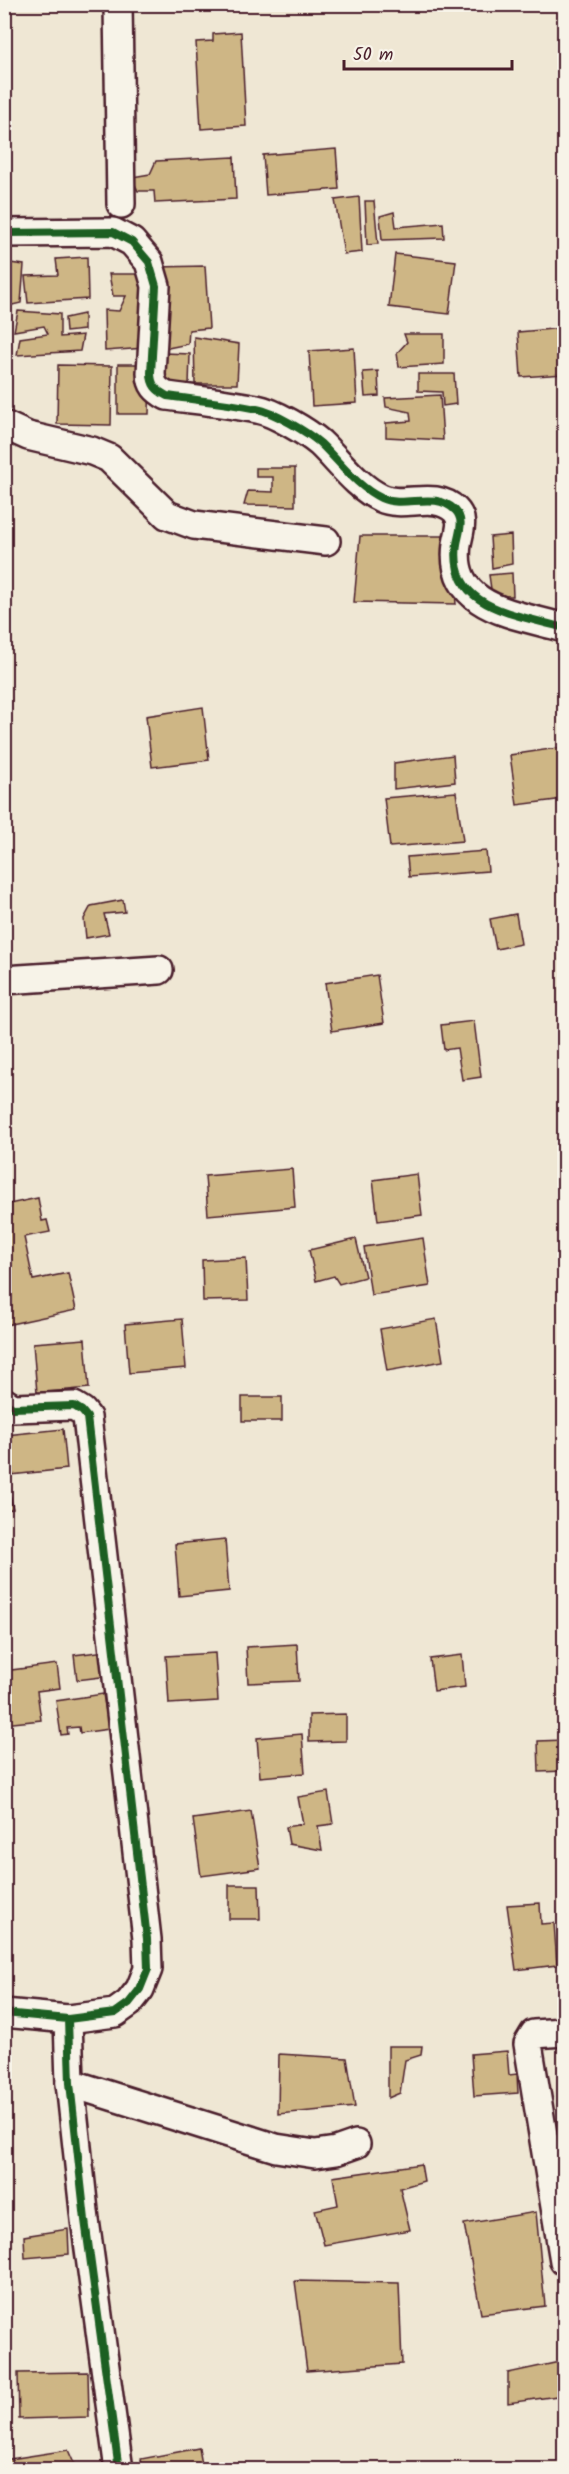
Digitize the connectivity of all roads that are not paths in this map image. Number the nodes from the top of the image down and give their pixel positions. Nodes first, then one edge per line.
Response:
1 (118, 4) edge
2 (121, 204) dead end
3 (4, 233) edge
4 (4, 425) edge
5 (326, 541) dead end
6 (564, 628) edge
7 (159, 970) dead end
8 (4, 980) edge
9 (4, 1402) edge
10 (4, 2013) edge
11 (68, 2019) junction
12 (564, 2032) edge
13 (70, 2083) junction
14 (356, 2144) dead end
15 (564, 2260) edge
16 (119, 2469) edge

1 - 2 street
3 - 6 street
4 - 5 street
7 - 8 street
9 - 11 street
10 - 11 street
11 - 13 street
12 - 15 street
13 - 14 street
13 - 16 street

